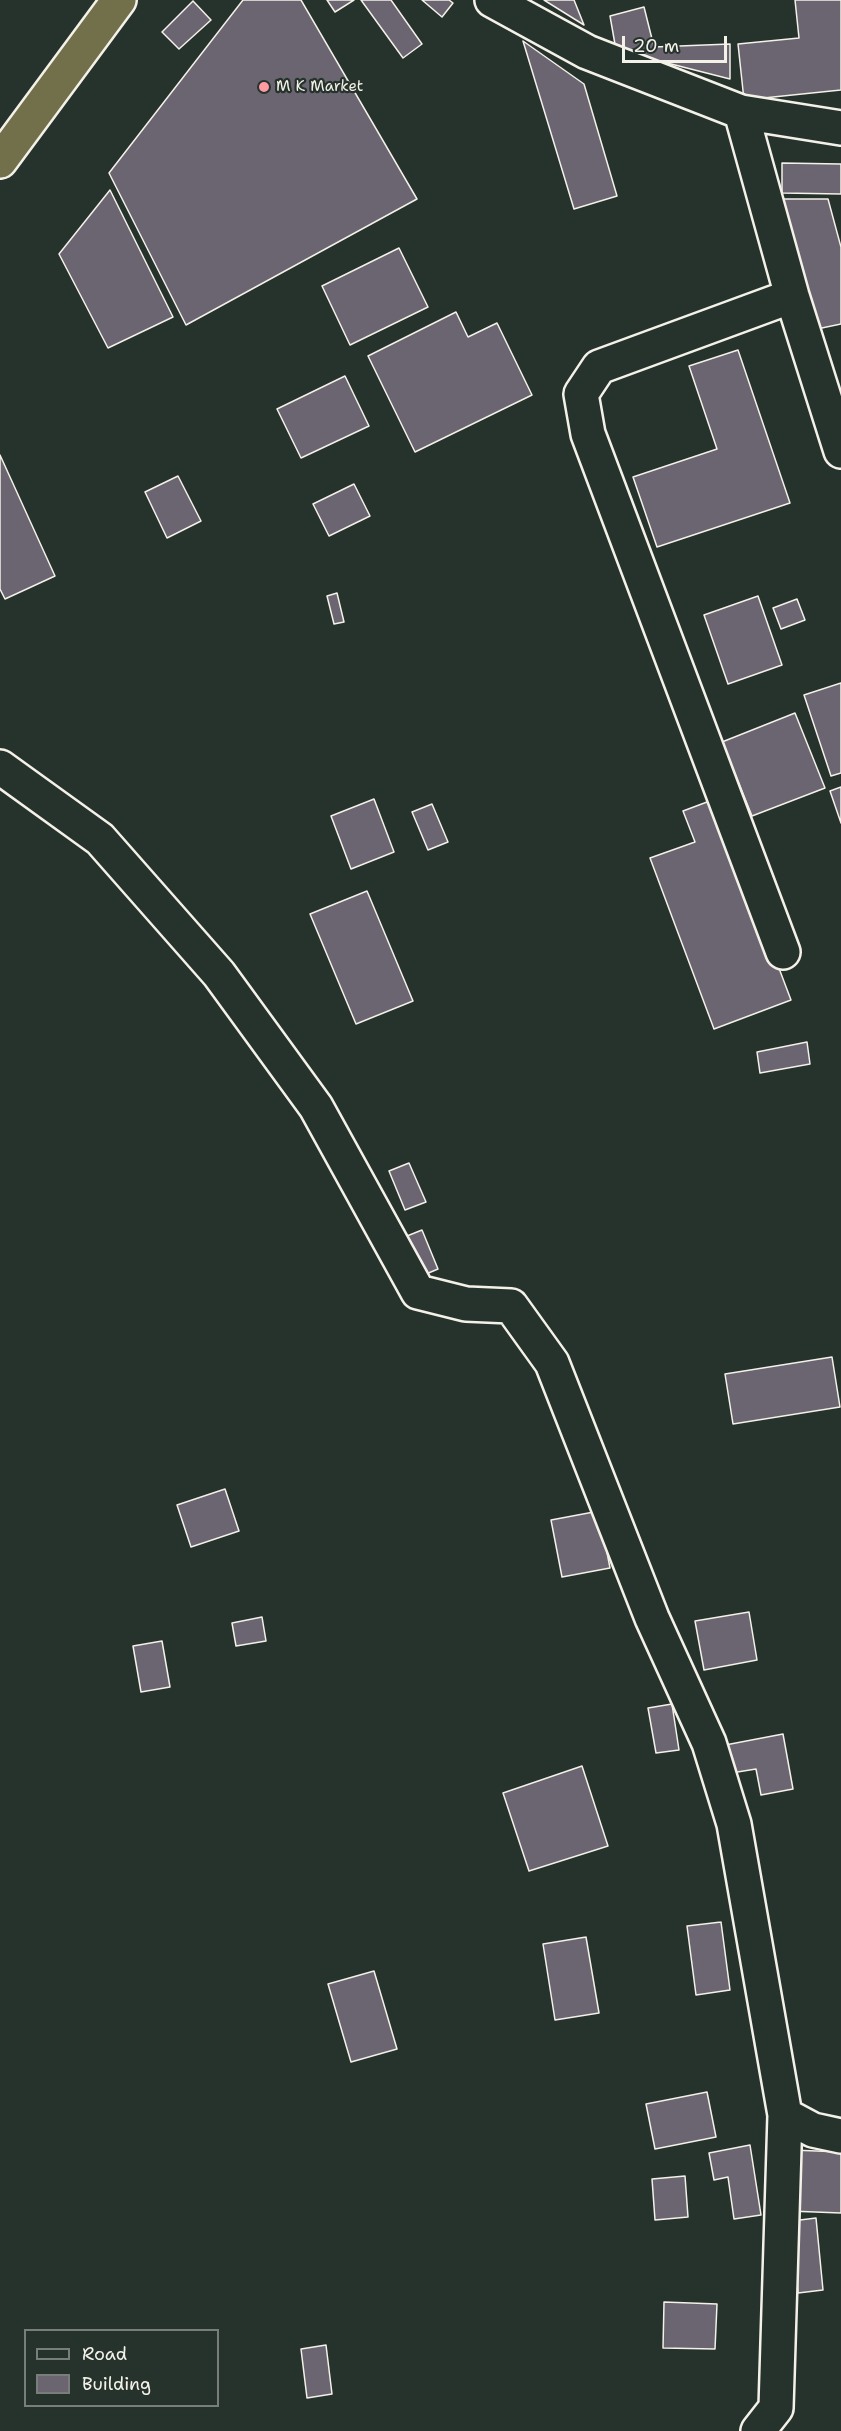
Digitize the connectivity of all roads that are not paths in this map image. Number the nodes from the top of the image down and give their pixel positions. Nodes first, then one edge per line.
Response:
1 (119, 0) edge
2 (492, 0) edge
3 (741, 112) junction
4 (841, 128) edge
5 (0, 161) edge
6 (792, 296) junction
7 (841, 451) edge
8 (0, 766) edge
9 (783, 952) dead end
10 (785, 2115) junction
11 (841, 2136) edge
12 (758, 2431) edge

1 - 5 highway
2 - 3 street
3 - 4 street
3 - 6 street
6 - 7 street
6 - 9 street
8 - 10 street
10 - 11 street
10 - 12 street

